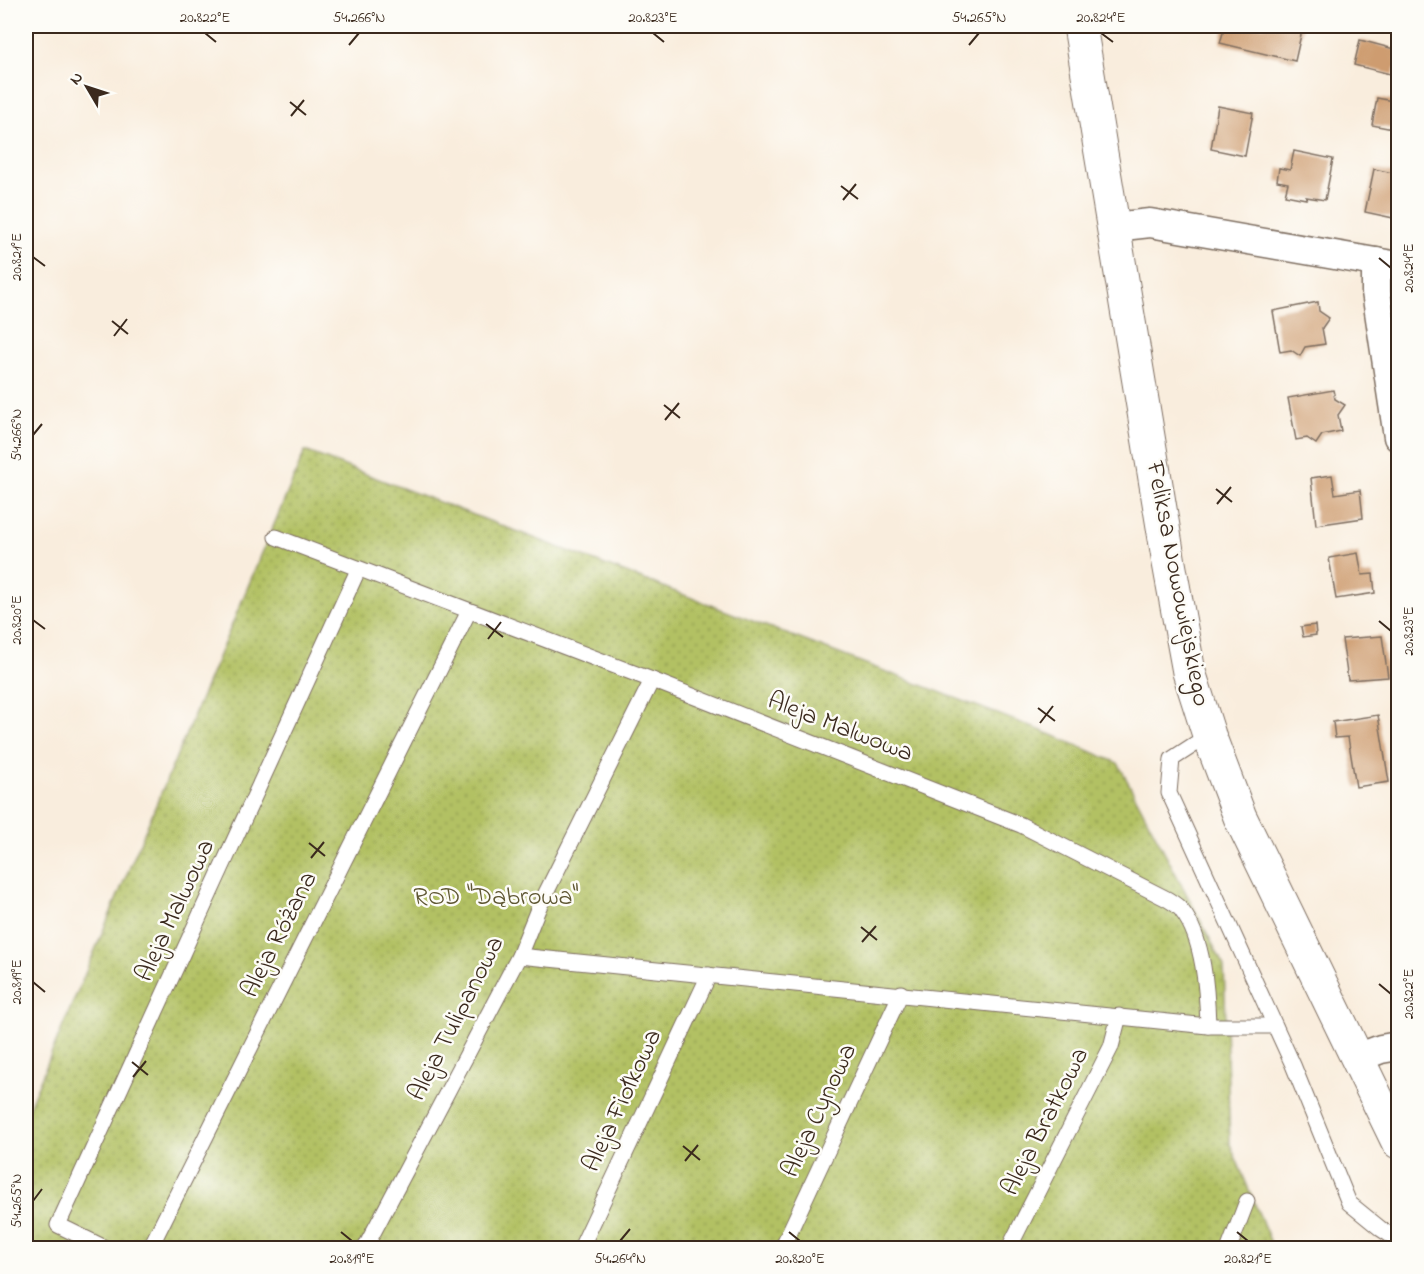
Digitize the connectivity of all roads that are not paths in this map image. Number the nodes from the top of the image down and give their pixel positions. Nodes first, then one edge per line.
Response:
1 (1080, 26) edge
2 (1114, 227) junction
3 (1387, 264) edge
4 (1398, 437) edge
5 (276, 537) dead end
6 (358, 570) junction
7 (469, 610) junction
8 (652, 680) junction
9 (1209, 735) junction
10 (519, 956) junction
11 (709, 975) junction
12 (901, 993) junction
13 (1119, 1016) junction
14 (1208, 1026) junction
15 (1275, 1026) junction
16 (1398, 1046) edge
17 (1357, 1059) junction
18 (1398, 1142) edge
19 (1247, 1201) dead end
20 (1398, 1240) edge
21 (105, 1248) edge
22 (150, 1248) edge
23 (365, 1248) edge
24 (581, 1248) edge
25 (782, 1248) edge
26 (1008, 1248) edge
27 (1228, 1248) edge

1 - 2 street, Feliksa Nowowiejskiego
2 - 3 street
2 - 9 street, Feliksa Nowowiejskiego
3 - 4 street
5 - 6 lane, Aleja Malwowa
6 - 7 lane, Aleja Malwowa
6 - 21 lane, Aleja Malwowa
7 - 8 lane, Aleja Malwowa
7 - 22 lane, Aleja Różana
8 - 10 lane, Aleja Tulipanowa
8 - 14 lane, Aleja Malwowa
9 - 15 lane
9 - 17 street, Feliksa Nowowiejskiego
10 - 11 lane
10 - 23 lane, Aleja Tulipanowa
11 - 12 lane
11 - 24 lane, Aleja Fiołkowa
12 - 13 lane
12 - 25 lane, Aleja Cynowa
13 - 14 lane
13 - 26 lane, Aleja Bratkowa
14 - 15 lane
15 - 20 lane
16 - 17 street
17 - 18 street, Feliksa Nowowiejskiego
19 - 27 lane

